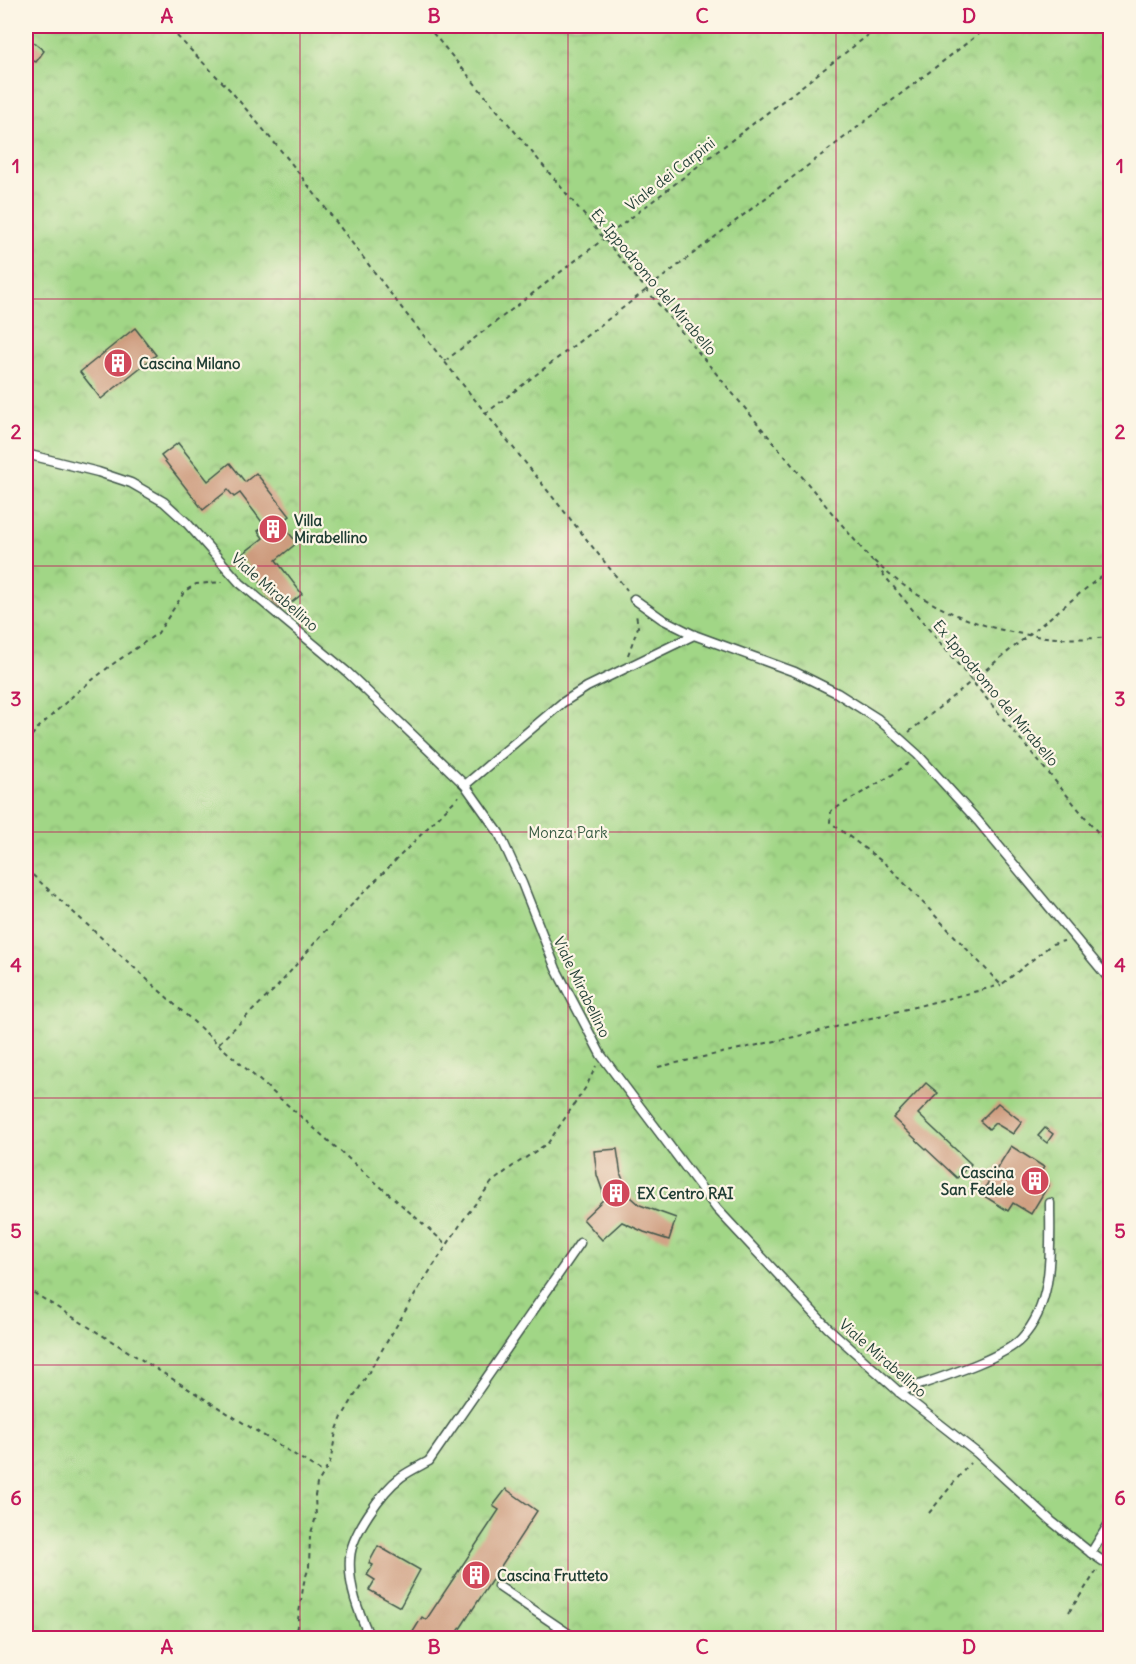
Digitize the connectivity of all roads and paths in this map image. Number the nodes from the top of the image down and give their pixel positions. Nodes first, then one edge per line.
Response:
1 (34, 26) edge
2 (162, 26) edge
3 (427, 26) edge
4 (880, 26) edge
5 (989, 26) edge
6 (37, 29) dead end
7 (604, 238) junction
8 (646, 289) junction
9 (445, 361) junction
10 (485, 414) junction
11 (26, 454) edge
12 (866, 552) junction
13 (1110, 569) edge
14 (240, 583) junction
15 (634, 598) junction
16 (694, 635) junction
17 (1027, 636) junction
18 (1110, 637) edge
19 (615, 674) junction
20 (972, 680) junction
21 (900, 739) junction
22 (26, 743) edge
23 (918, 755) junction
24 (466, 786) junction
25 (1110, 847) edge
26 (26, 869) edge
27 (1076, 938) junction
28 (1110, 980) edge
29 (1001, 985) junction
30 (219, 1044) junction
31 (601, 1055) junction
32 (658, 1067) dead end
33 (1050, 1203) dead end
34 (580, 1243) dead end
35 (447, 1244) junction
36 (26, 1288) edge
37 (899, 1392) junction
38 (977, 1454) junction
39 (324, 1473) junction
40 (929, 1513) dead end
41 (1110, 1522) edge
42 (1091, 1553) junction
43 (1106, 1564) edge
44 (498, 1586) dead end
45 (1069, 1612) dead end
46 (295, 1638) edge
47 (370, 1638) edge
48 (575, 1638) edge

1 - 6 path
2 - 9 path
3 - 7 path, Ex Ippodromo del Mirabello
4 - 7 path, Viale dei Carpini
5 - 8 path
7 - 8 path, Ex Ippodromo del Mirabello
7 - 9 path, Viale dei Carpini
8 - 10 path
8 - 12 path, Ex Ippodromo del Mirabello
9 - 10 path
10 - 15 path
11 - 14 lane, Viale Mirabellino
12 - 17 path, Ex Ippodromo del Mirabello
12 - 20 path, Ex Ippodromo del Mirabello
13 - 17 path
14 - 22 path
14 - 24 lane, Viale Mirabellino
15 - 16 lane
15 - 19 path
16 - 19 lane
16 - 21 lane
17 - 18 path, Ex Ippodromo del Mirabello
17 - 20 path
19 - 24 lane
20 - 21 path
20 - 25 path, Ex Ippodromo del Mirabello
21 - 23 lane
23 - 27 lane
23 - 29 path
24 - 30 path
24 - 31 lane, Viale Mirabellino
26 - 30 path
27 - 28 lane
27 - 29 path
29 - 32 path
30 - 35 path
31 - 35 path
31 - 37 lane, Viale Mirabellino
33 - 37 lane
34 - 47 lane
35 - 39 path
36 - 39 path
37 - 38 lane, Viale Mirabellino
38 - 40 path
38 - 42 lane, Viale Mirabellino
39 - 46 path
41 - 42 lane
42 - 43 lane, Viale Mirabellino
43 - 45 path
44 - 48 lane

